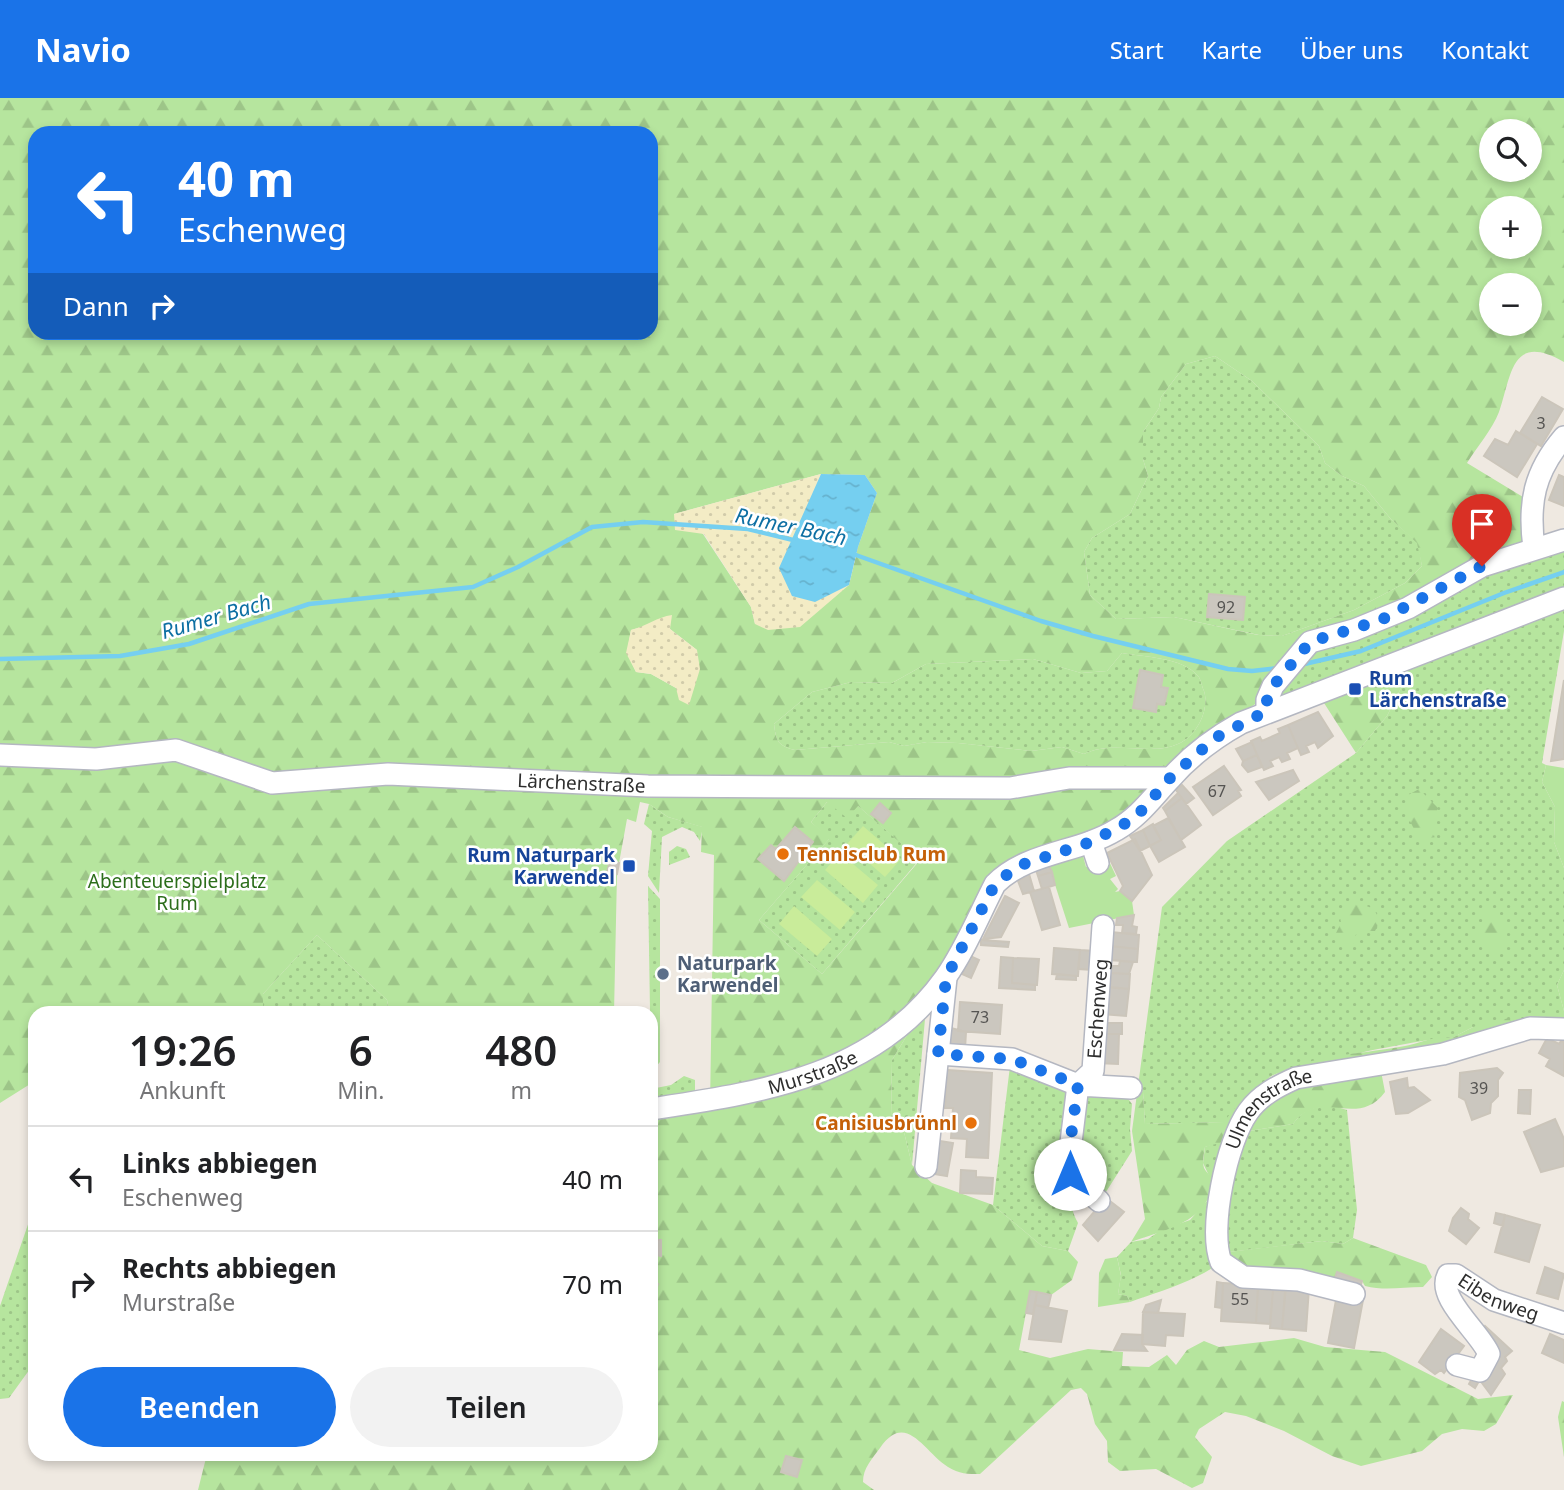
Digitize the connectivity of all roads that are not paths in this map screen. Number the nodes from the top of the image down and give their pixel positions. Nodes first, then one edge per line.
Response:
1 (1564, 437) edge
2 (1564, 540) edge
3 (1535, 548) junction
4 (1564, 597) edge
5 (1267, 711) junction
6 (0, 755) edge
7 (1170, 778) junction
8 (1091, 842) junction
9 (1098, 863) dead end
10 (1102, 926) dead end
11 (946, 978) junction
12 (1564, 1029) edge
13 (938, 1054) junction
14 (1078, 1085) junction
15 (1131, 1088) dead end
16 (658, 1108) edge
17 (926, 1167) dead end
18 (1099, 1201) dead end
19 (1354, 1294) dead end
20 (1564, 1323) edge
21 (1457, 1365) dead end

1 - 3 street
2 - 3 street
3 - 5 street
4 - 5 street
5 - 7 street, Murstraße
6 - 7 street, Lärchenstraße
7 - 8 street, Murstraße
8 - 9 street
8 - 11 street, Murstraße
10 - 14 street, Eschenweg
11 - 13 street, Murstraße
11 - 16 street, Murstraße
12 - 19 street, Ulmenstraße
13 - 14 street, Eschenweg
13 - 17 street, Murstraße
14 - 15 street, Eschenweg
14 - 18 street, Eschenweg
20 - 21 street, Eibenweg

